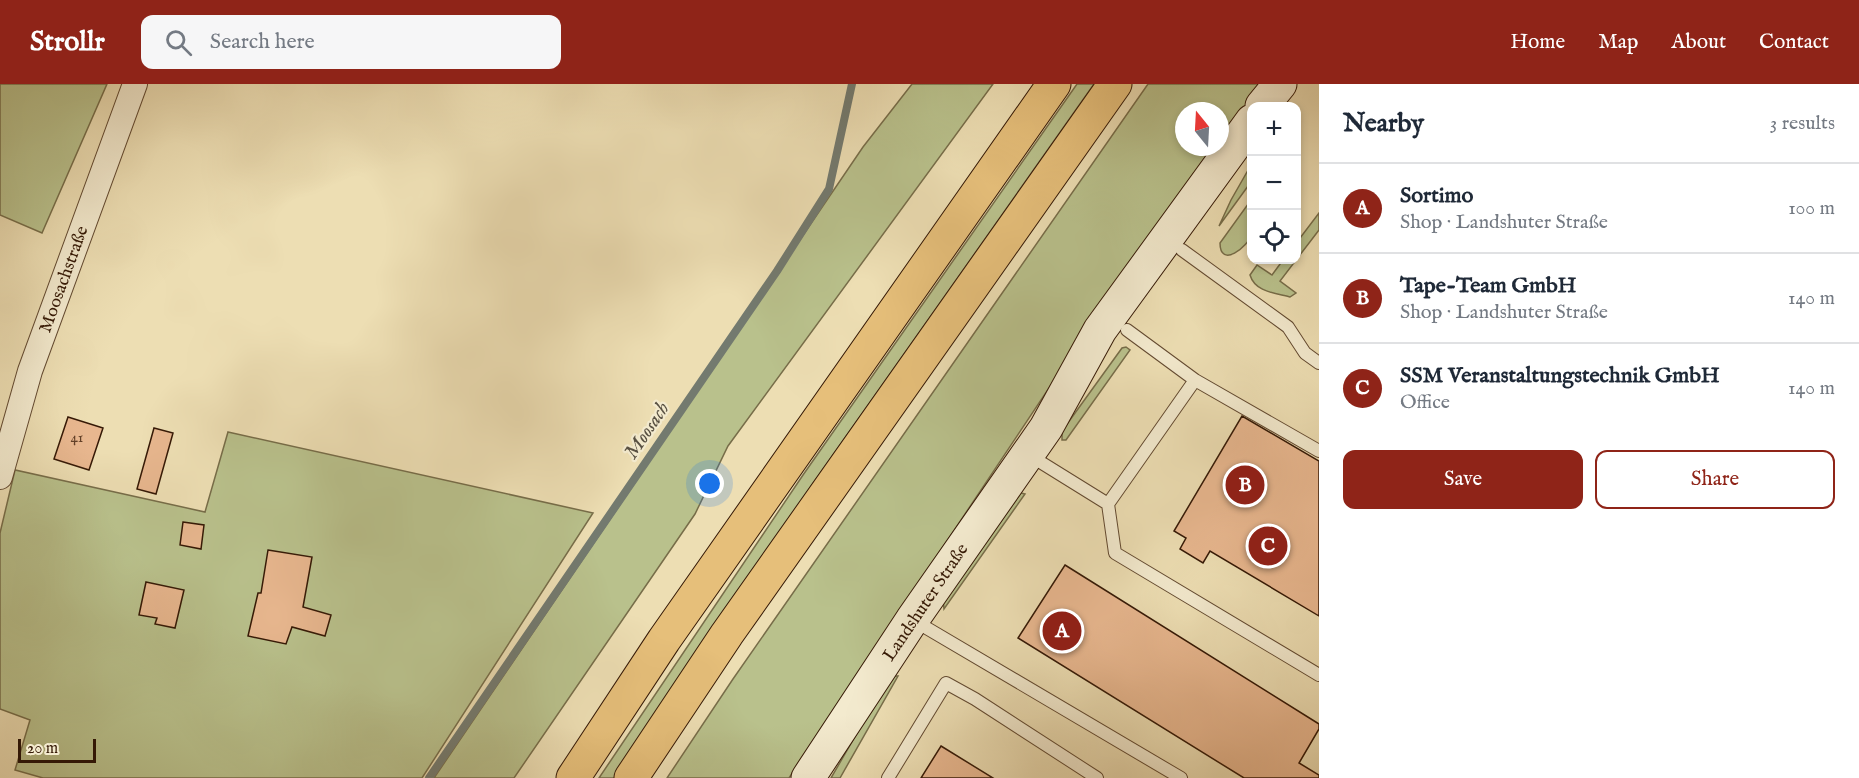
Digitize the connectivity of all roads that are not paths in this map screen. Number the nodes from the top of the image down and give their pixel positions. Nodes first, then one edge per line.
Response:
1 (135, 84) edge
2 (1054, 84) edge
3 (1115, 84) edge
4 (1280, 84) edge
5 (1299, 84) edge
6 (1265, 102) edge
7 (1287, 102) edge
8 (1247, 127) edge
9 (1248, 156) edge
10 (1182, 250) junction
11 (1127, 330) junction
12 (1319, 363) edge
13 (1195, 380) junction
14 (1037, 441) junction
15 (1319, 451) edge
16 (0, 477) edge
17 (1108, 504) junction
18 (912, 620) junction
19 (1319, 675) edge
20 (573, 778) edge
21 (631, 778) edge
22 (808, 778) edge
23 (888, 778) edge
24 (1097, 778) edge
25 (1181, 778) edge

1 - 16 street, Moosachstraße
2 - 20 highway
3 - 21 highway
4 - 6 main road
5 - 7 main road
8 - 14 main road, Landshuter Straße
9 - 10 main road, Landshuter Straße
10 - 11 main road, Landshuter Straße
10 - 12 lane
11 - 13 lane
11 - 14 main road, Landshuter Straße
13 - 15 lane
13 - 17 lane
14 - 17 lane
14 - 18 main road, Landshuter Straße
17 - 19 lane
18 - 22 main road, Landshuter Straße
18 - 25 lane
23 - 24 lane

